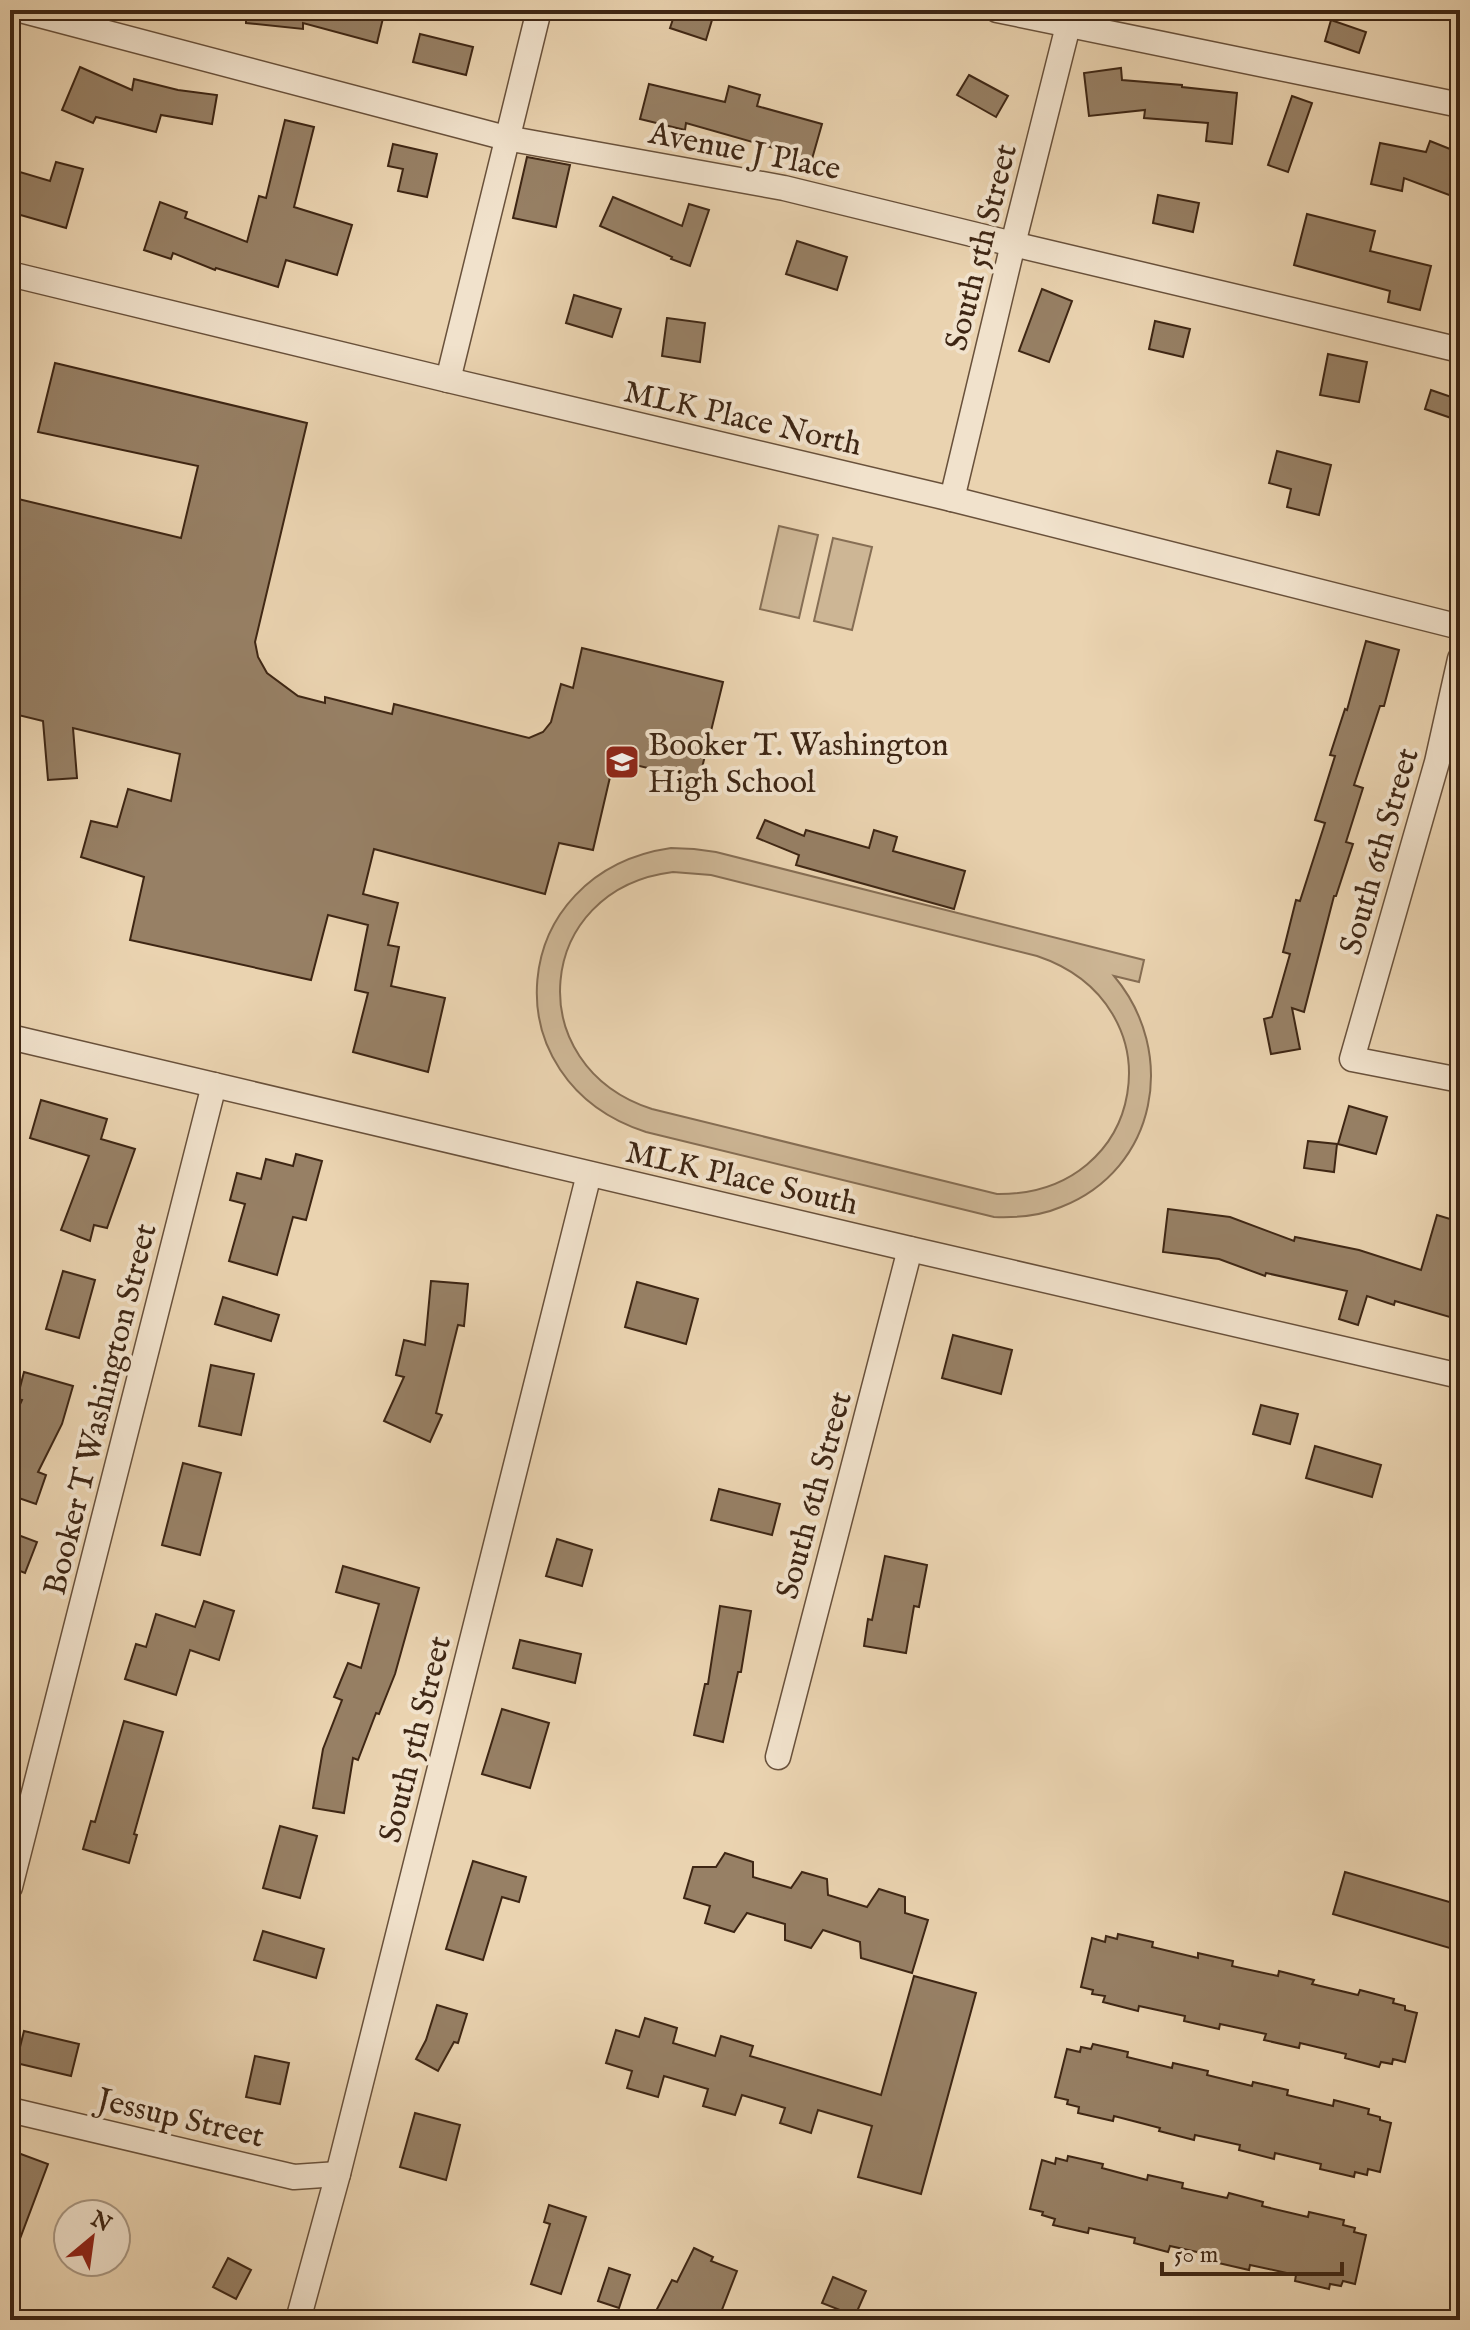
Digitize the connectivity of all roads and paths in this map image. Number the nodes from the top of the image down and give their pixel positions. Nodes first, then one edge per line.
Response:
1 (20, 10) edge
2 (539, 10) edge
3 (997, 10) edge
4 (1071, 17) edge
5 (1460, 105) edge
6 (506, 138) junction
7 (1013, 244) junction
8 (10, 274) edge
9 (1460, 350) edge
10 (448, 380) junction
11 (952, 499) junction
12 (1460, 627) edge
13 (1460, 659) edge
14 (1448, 764) edge
15 (10, 1037) edge
16 (1460, 1080) edge
17 (214, 1085) junction
18 (589, 1174) junction
19 (910, 1249) junction
20 (1460, 1376) edge
21 (778, 1757) dead end
22 (10, 1887) edge
23 (10, 2110) edge
24 (338, 2174) junction
25 (298, 2320) edge

1 - 6 street, Avenue J Place
2 - 6 street
3 - 4 street
4 - 5 street
4 - 7 street, South 5th Street
6 - 7 street, Avenue J Place
6 - 10 street
7 - 9 street, Avenue J Place
7 - 11 street, South 5th Street
8 - 10 street, MLK Place North
10 - 11 street, MLK Place North
11 - 12 street, MLK Place North
13 - 14 street, South 6th Street
14 - 16 street, South 6th Street
15 - 17 street, MLK Place South
17 - 18 street, MLK Place South
17 - 22 street, Booker T Washington Street
18 - 19 street, MLK Place South
18 - 24 street, South 5th Street
19 - 20 street, MLK Place South
19 - 21 street, South 6th Street
23 - 24 street, Jessup Street
24 - 25 street, South 5th Street

